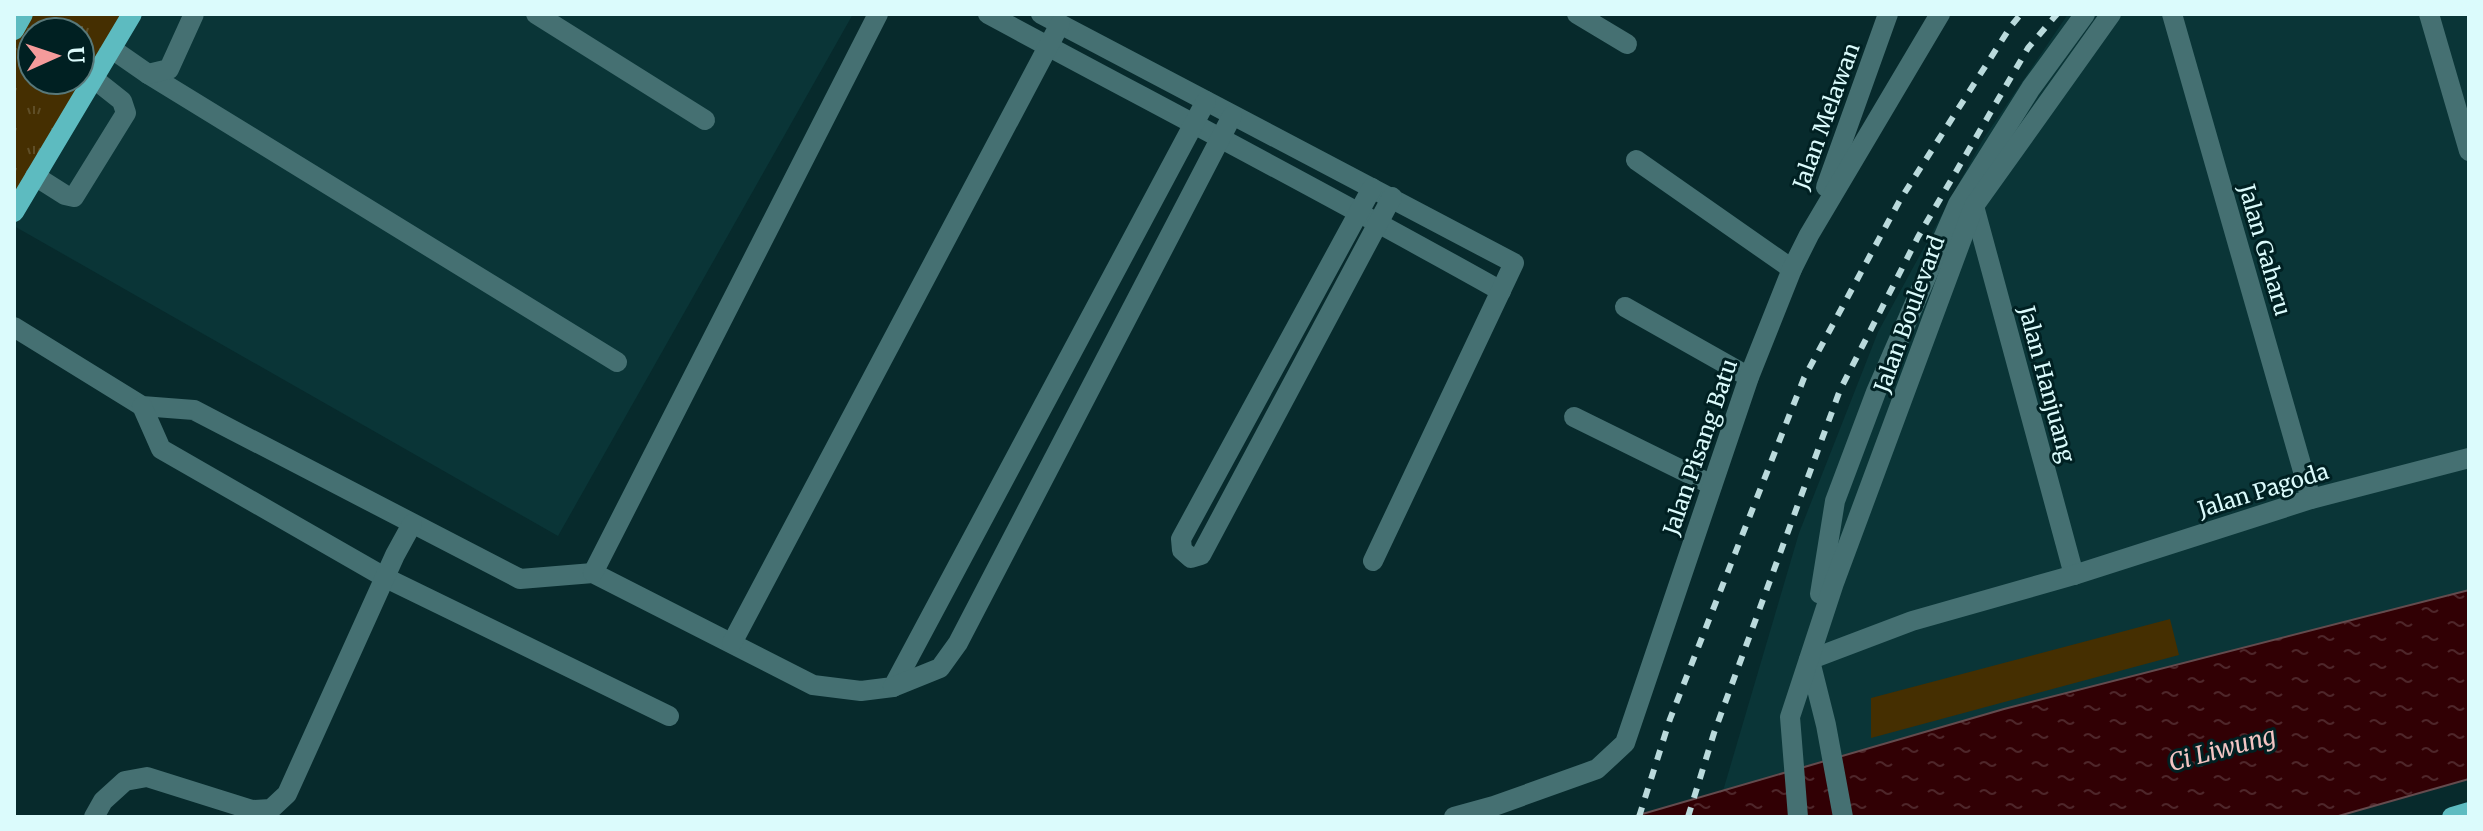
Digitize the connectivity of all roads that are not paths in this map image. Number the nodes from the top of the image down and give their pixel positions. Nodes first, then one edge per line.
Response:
1 (23, 14) edge
2 (132, 14) edge
3 (194, 14) edge
4 (536, 14) edge
5 (878, 14) edge
6 (988, 14) edge
7 (1041, 14) edge
8 (1577, 14) edge
9 (1888, 14) edge
10 (1940, 14) edge
11 (2085, 14) edge
12 (2111, 14) edge
13 (2172, 14) edge
14 (2429, 14) edge
15 (1060, 24) junction
16 (14, 30) edge
17 (1627, 44) dead end
18 (1048, 46) junction
19 (112, 49) junction
20 (96, 73) edge
21 (148, 74) junction
22 (96, 80) edge
23 (82, 96) edge
24 (1206, 101) junction
25 (1232, 116) junction
26 (705, 120) dead end
27 (1195, 126) junction
28 (1219, 139) junction
29 (2469, 151) edge
30 (1636, 160) dead end
31 (35, 176) junction
32 (1372, 188) junction
33 (1392, 197) junction
34 (1974, 206) junction
35 (14, 212) edge
36 (1369, 218) junction
37 (1809, 235) junction
38 (1792, 269) junction
39 (1501, 291) junction
40 (1625, 307) dead end
41 (14, 327) edge
42 (617, 362) dead end
43 (1749, 377) junction
44 (142, 406) junction
45 (1574, 417) dead end
46 (2469, 458) edge
47 (1712, 485) junction
48 (2311, 499) junction
49 (412, 524) junction
50 (1373, 561) dead end
51 (593, 573) junction
52 (2074, 575) junction
53 (386, 578) junction
54 (732, 643) junction
55 (1809, 660) junction
56 (893, 687) junction
57 (669, 716) dead end
58 (2469, 812) edge
59 (94, 817) edge
60 (1454, 817) edge
61 (1798, 817) edge
62 (1843, 817) edge
63 (2452, 817) edge

1 - 16 main road
2 - 19 main road
3 - 21 street
4 - 26 street
5 - 51 street
6 - 18 street
7 - 15 street
8 - 17 street
9 - 37 street, Jalan Melawan
10 - 37 street, Jalan Pisang Batu
11 - 55 street
12 - 34 street, Jalan Boulevard
13 - 48 street, Jalan Gaharu
14 - 29 street
15 - 18 street
15 - 24 street
18 - 27 street
18 - 54 street
19 - 20 main road
19 - 21 street
21 - 42 street
22 - 31 street
23 - 31 main road
24 - 25 street
24 - 27 street
25 - 28 street
25 - 32 street
27 - 28 street
27 - 56 street
28 - 36 street
28 - 56 street
30 - 38 street
31 - 35 main road
32 - 33 street
32 - 36 street
33 - 36 street
33 - 39 street
34 - 52 street, Jalan Hanjuang
34 - 55 street, Jalan Boulevard
36 - 36 street
36 - 39 street
37 - 38 street, Jalan Pisang Batu
38 - 43 street, Jalan Pisang Batu
39 - 50 street
40 - 43 street
41 - 44 street
43 - 47 street, Jalan Pisang Batu
44 - 49 street
44 - 53 street
45 - 47 street
46 - 48 street, Jalan Pagoda
47 - 60 street, Jalan Pisang Batu
48 - 52 street, Jalan Pagoda
49 - 51 street
49 - 53 street
51 - 54 street
52 - 55 street, Jalan Pagoda
53 - 57 street
53 - 59 street
54 - 56 street
55 - 61 street, Jalan Boulevard
55 - 62 street
58 - 63 main road

